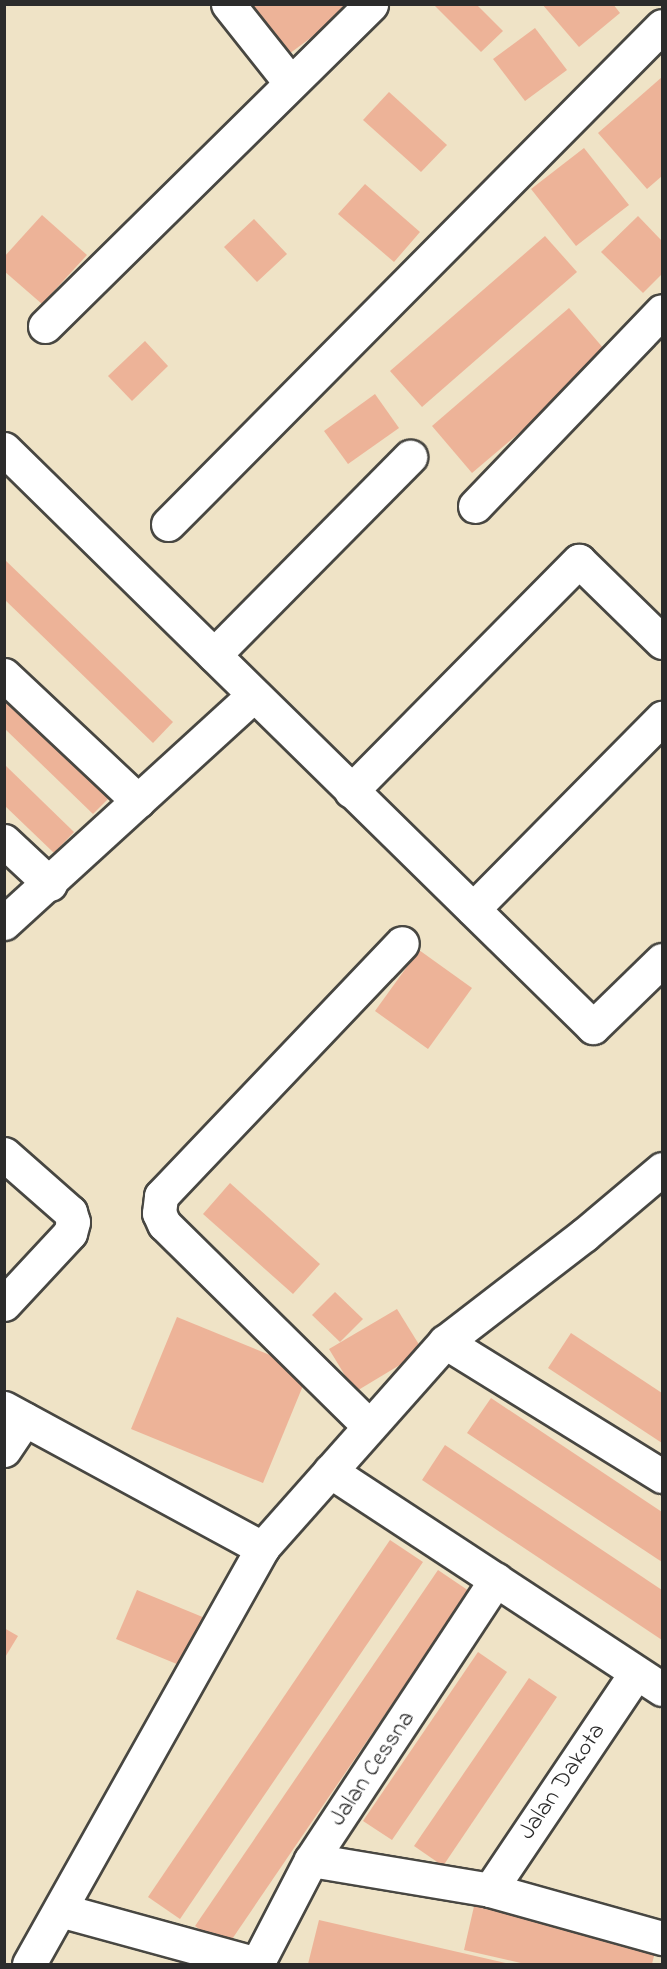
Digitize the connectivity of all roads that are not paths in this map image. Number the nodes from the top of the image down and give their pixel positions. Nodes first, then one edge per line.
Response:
1 (228, 4) edge
2 (371, 4) edge
3 (663, 26) edge
4 (290, 81) junction
5 (663, 311) edge
6 (45, 326) dead end
7 (4, 449) edge
8 (410, 457) dead end
9 (475, 506) dead end
10 (168, 524) dead end
11 (663, 642) edge
12 (214, 655) junction
13 (4, 675) edge
14 (254, 695) junction
15 (663, 718) edge
16 (351, 791) junction
17 (138, 801) junction
18 (4, 841) edge
19 (50, 884) junction
20 (473, 909) junction
21 (4, 923) edge
22 (402, 943) dead end
23 (663, 960) edge
24 (4, 1154) edge
25 (663, 1169) edge
26 (4, 1304) edge
27 (445, 1342) junction
28 (15, 1414) edge
29 (368, 1425) junction
30 (4, 1450) edge
31 (330, 1471) junction
32 (663, 1476) edge
33 (262, 1548) junction
34 (496, 1579) junction
35 (649, 1682) edge
36 (310, 1860) junction
37 (490, 1890) junction
38 (60, 1910) junction
39 (663, 1938) edge
40 (258, 1964) edge
41 (29, 1965) edge

1 - 4 street
2 - 4 street
3 - 10 street
4 - 6 street
5 - 9 street
7 - 12 street
8 - 12 street
11 - 16 street
12 - 14 street
13 - 17 street
14 - 16 street
14 - 17 street
15 - 20 street
16 - 20 street
17 - 19 street
18 - 19 street
19 - 21 street
20 - 23 street
22 - 29 street
24 - 26 street
25 - 27 street
27 - 29 street
27 - 32 street
28 - 30 street
28 - 33 street
29 - 31 street
31 - 33 street
31 - 34 street
33 - 38 street
34 - 35 street
34 - 36 street, Jalan Cessna
35 - 37 street, Jalan Dakota
36 - 37 street
36 - 40 street, Jalan Cessna
37 - 39 street
38 - 40 street
38 - 41 street

